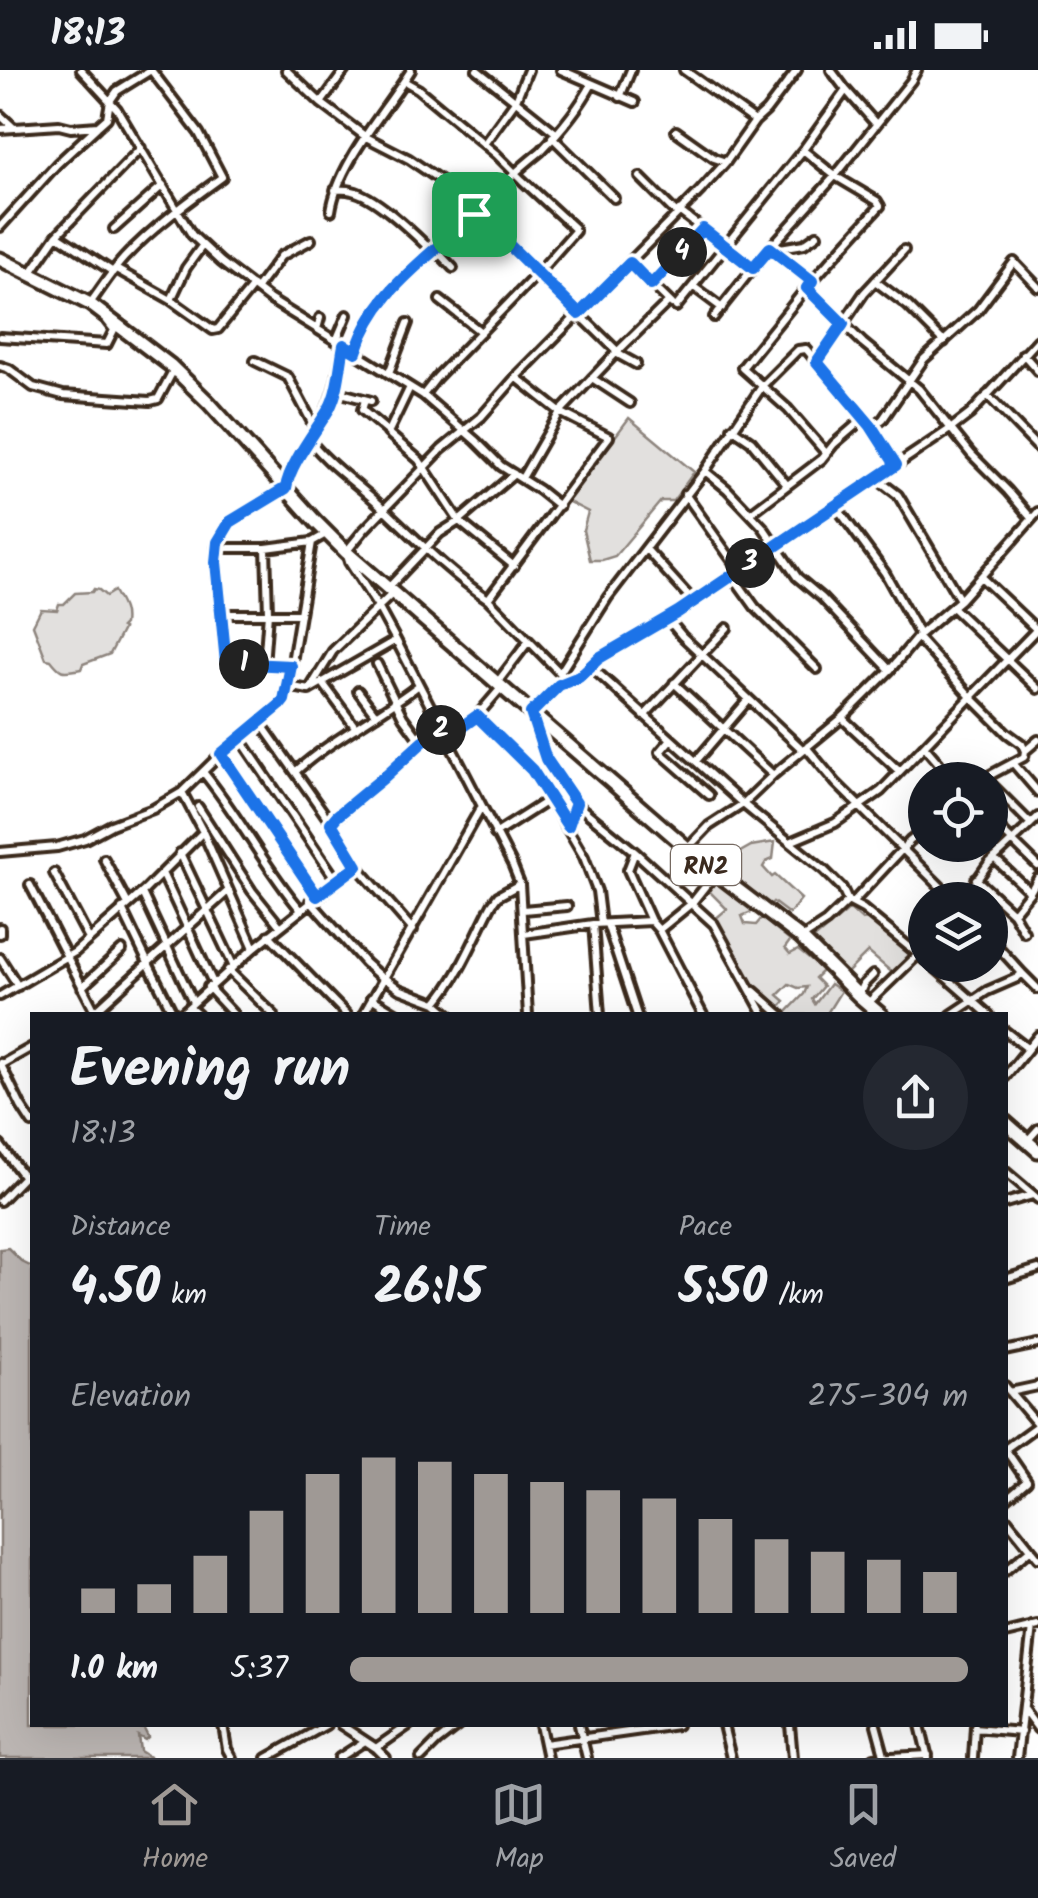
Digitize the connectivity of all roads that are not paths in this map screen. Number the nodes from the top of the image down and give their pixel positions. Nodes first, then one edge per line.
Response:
1 (81, 70) edge
2 (151, 70) edge
3 (286, 70) edge
4 (345, 70) edge
5 (411, 70) edge
6 (477, 70) edge
7 (528, 70) edge
8 (561, 70) edge
9 (631, 70) edge
10 (684, 70) edge
11 (797, 70) edge
12 (831, 70) edge
13 (916, 70) edge
14 (404, 81) junction
15 (592, 84) junction
16 (846, 90) junction
17 (620, 96) junction
18 (516, 100) junction
19 (110, 101) junction
20 (635, 102) dead end
21 (321, 103) junction
22 (0, 115) edge
23 (755, 121) junction
24 (876, 124) junction
25 (98, 126) junction
26 (14, 128) junction
27 (0, 129) edge
28 (676, 130) dead end
29 (554, 135) junction
30 (366, 137) junction
31 (484, 144) junction
32 (141, 148) junction
33 (803, 150) junction
34 (726, 162) junction
35 (515, 173) junction
36 (835, 176) junction
37 (640, 177) dead end
38 (163, 185) junction
39 (335, 190) junction
40 (614, 198) dead end
41 (178, 209) junction
42 (331, 212) dead end
43 (678, 213) junction
44 (474, 214) junction
45 (0, 227) edge
46 (703, 229) junction
47 (114, 230) dead end
48 (56, 234) junction
49 (817, 235) dead end
50 (310, 240) dead end
51 (202, 246) junction
52 (726, 247) junction
53 (772, 249) junction
54 (434, 250) junction
55 (904, 250) dead end
56 (0, 259) edge
57 (630, 263) junction
58 (454, 268) dead end
59 (753, 268) junction
60 (114, 271) junction
61 (538, 274) junction
62 (30, 275) junction
63 (875, 282) junction
64 (810, 284) junction
65 (651, 285) junction
66 (255, 287) junction
67 (694, 287) junction
68 (1038, 287) edge
69 (170, 300) junction
70 (440, 300) dead end
71 (90, 304) junction
72 (673, 304) junction
73 (722, 308) junction
74 (579, 314) junction
75 (102, 315) junction
76 (346, 315) dead end
77 (714, 317) dead end
78 (320, 318) dead end
79 (408, 323) dead end
80 (843, 324) junction
81 (317, 330) junction
82 (482, 332) junction
83 (0, 337) edge
84 (1038, 340) edge
85 (944, 342) junction
86 (340, 343) junction
87 (356, 352) junction
88 (616, 353) junction
89 (1023, 354) junction
90 (255, 361) dead end
91 (817, 362) junction
92 (636, 364) dead end
93 (0, 366) edge
94 (174, 368) junction
95 (1038, 370) edge
96 (389, 374) junction
97 (516, 377) junction
98 (592, 378) junction
99 (910, 382) junction
100 (763, 385) junction
101 (410, 387) junction
102 (334, 391) junction
103 (424, 395) junction
104 (987, 395) junction
105 (630, 403) dead end
106 (560, 412) junction
107 (864, 418) junction
108 (732, 428) junction
109 (872, 428) junction
110 (950, 428) junction
111 (316, 430) junction
112 (463, 430) junction
113 (388, 432) junction
114 (310, 442) junction
115 (1038, 448) edge
116 (826, 453) junction
117 (896, 465) junction
118 (426, 468) junction
119 (705, 470) junction
120 (518, 476) junction
121 (877, 479) junction
122 (787, 485) junction
123 (286, 488) junction
124 (685, 494) junction
125 (560, 506) junction
126 (836, 506) junction
127 (384, 508) junction
128 (750, 513) junction
129 (1035, 516) edge
130 (459, 521) junction
131 (328, 533) junction
132 (312, 542) junction
133 (776, 546) junction
134 (216, 548) junction
135 (266, 548) junction
136 (426, 548) junction
137 (646, 548) junction
138 (346, 552) junction
139 (514, 566) junction
140 (736, 572) junction
141 (981, 577) junction
142 (390, 591) junction
143 (488, 599) junction
144 (694, 600) junction
145 (960, 600) junction
146 (378, 607) junction
147 (952, 607) junction
148 (268, 613) junction
149 (222, 614) junction
150 (299, 614) junction
151 (668, 618) junction
152 (727, 628) dead end
153 (1038, 629) edge
154 (918, 636) junction
155 (396, 640) junction
156 (528, 642) junction
157 (702, 655) junction
158 (1008, 658) junction
159 (377, 664) dead end
160 (264, 665) junction
161 (291, 666) junction
162 (590, 666) junction
163 (818, 669) dead end
164 (890, 670) junction
165 (560, 673) junction
166 (567, 680) junction
167 (322, 682) junction
168 (674, 683) junction
169 (419, 685) junction
170 (288, 686) junction
171 (499, 686) junction
172 (1038, 689) edge
173 (308, 690) junction
174 (358, 691) dead end
175 (971, 697) junction
176 (749, 699) junction
177 (396, 702) junction
178 (531, 713) junction
179 (376, 714) junction
180 (477, 716) junction
181 (644, 716) junction
182 (842, 718) junction
183 (260, 722) junction
184 (440, 726) junction
185 (356, 728) junction
186 (724, 730) junction
187 (240, 738) junction
188 (446, 738) junction
189 (671, 739) junction
190 (1038, 740) edge
191 (422, 743) junction
192 (924, 746) junction
193 (805, 748) junction
194 (1025, 750) junction
195 (221, 754) junction
196 (696, 761) junction
197 (938, 762) edge
198 (1012, 762) junction
199 (1008, 765) edge
200 (899, 771) junction
201 (203, 772) junction
202 (294, 772) junction
203 (773, 776) junction
204 (182, 792) junction
205 (1038, 792) edge
206 (709, 795) dead end
207 (550, 798) junction
208 (1008, 802) edge
209 (576, 803) junction
210 (743, 804) junction
211 (198, 806) dead end
212 (860, 806) junction
213 (481, 808) junction
214 (1038, 818) edge
215 (331, 823) junction
216 (1031, 824) junction
217 (568, 826) junction
218 (203, 832) junction
219 (496, 834) junction
220 (1008, 837) edge
221 (1013, 842) junction
222 (789, 843) junction
223 (908, 844) edge
224 (1008, 846) edge
225 (687, 848) junction
226 (904, 850) junction
227 (0, 852) edge
228 (636, 852) junction
229 (180, 853) junction
230 (104, 859) dead end
231 (991, 862) edge
232 (998, 862) edge
233 (357, 866) junction
234 (1038, 866) edge
235 (54, 873) dead end
236 (162, 873) junction
237 (716, 873) junction
238 (1038, 878) edge
239 (976, 879) junction
240 (336, 881) junction
241 (934, 882) edge
242 (974, 882) edge
243 (520, 884) junction
244 (30, 885) dead end
245 (228, 890) junction
246 (1030, 892) junction
247 (142, 893) junction
248 (314, 899) junction
249 (851, 901) junction
250 (692, 903) junction
251 (567, 906) dead end
252 (125, 907) junction
253 (206, 908) junction
254 (300, 910) junction
255 (523, 910) junction
256 (1012, 913) junction
257 (651, 920) junction
258 (600, 924) junction
259 (280, 926) junction
260 (188, 927) junction
261 (413, 930) junction
262 (659, 930) junction
263 (1024, 932) dead end
264 (524, 934) junction
265 (269, 935) junction
266 (802, 938) junction
267 (89, 939) junction
268 (167, 945) junction
269 (908, 947) edge
270 (254, 948) junction
271 (122, 950) dead end
272 (67, 957) junction
273 (0, 958) edge
274 (1008, 958) edge
275 (148, 963) junction
276 (230, 968) junction
277 (908, 968) edge
278 (1022, 973) junction
279 (872, 974) dead end
280 (383, 978) junction
281 (952, 982) edge
282 (211, 985) junction
283 (18, 986) junction
284 (749, 986) junction
285 (82, 987) junction
286 (1038, 989) edge
287 (0, 996) edge
288 (371, 998) junction
289 (863, 1000) junction
290 (973, 1000) junction
291 (436, 1003) junction
292 (191, 1004) junction
293 (93, 1012) edge
294 (96, 1012) edge
295 (175, 1012) edge
296 (181, 1012) edge
297 (196, 1012) edge
298 (232, 1012) edge
299 (271, 1012) edge
300 (344, 1012) edge
301 (364, 1012) edge
302 (394, 1012) edge
303 (446, 1012) edge
304 (528, 1012) edge
305 (600, 1012) edge
306 (635, 1012) edge
307 (702, 1012) edge
308 (771, 1012) edge
309 (771, 1012) edge
310 (877, 1012) edge
311 (955, 1012) edge
312 (986, 1012) edge
313 (1008, 1032) edge
314 (1038, 1036) edge
315 (1028, 1048) junction
316 (30, 1049) edge
317 (0, 1064) edge
318 (1008, 1073) edge
319 (30, 1121) edge
320 (1008, 1125) edge
321 (1038, 1130) edge
322 (1027, 1141) junction
323 (0, 1145) edge
324 (1038, 1150) edge
325 (30, 1170) edge
326 (1008, 1174) edge
327 (24, 1177) junction
328 (1036, 1197) edge
329 (0, 1201) edge
330 (1008, 1202) edge
331 (1038, 1269) edge
332 (1008, 1278) edge
333 (1038, 1344) edge
334 (1008, 1350) edge
335 (1038, 1386) edge
336 (1008, 1389) edge
337 (1038, 1425) edge
338 (1008, 1447) edge
339 (1008, 1453) edge
340 (1008, 1497) edge
341 (1008, 1521) edge
342 (1031, 1549) junction
343 (1038, 1558) edge
344 (1008, 1568) edge
345 (1034, 1627) edge
346 (1008, 1633) edge
347 (1038, 1636) edge
348 (1024, 1709) junction
349 (1035, 1717) edge
350 (223, 1727) edge
351 (344, 1727) edge
352 (407, 1727) edge
353 (455, 1727) edge
354 (540, 1727) edge
355 (580, 1727) edge
356 (657, 1727) edge
357 (723, 1727) edge
358 (790, 1727) edge
359 (877, 1727) edge
360 (921, 1727) edge
361 (975, 1727) edge
362 (317, 1728) edge
363 (1038, 1729) edge
364 (1020, 1732) junction
365 (582, 1737) junction
366 (365, 1741) junction
367 (544, 1744) junction
368 (376, 1748) junction
369 (928, 1756) edge
370 (232, 1758) edge
371 (266, 1758) edge
372 (339, 1758) edge
373 (386, 1758) edge
374 (420, 1758) edge
375 (547, 1758) edge
376 (587, 1758) edge
377 (731, 1758) edge
378 (793, 1758) edge
379 (874, 1758) edge
380 (885, 1758) edge
381 (973, 1758) edge
382 (1017, 1758) edge

1 - 19 street
2 - 19 street
2 - 41 street
3 - 21 street
4 - 21 street
5 - 14 street
6 - 18 street
7 - 18 street
8 - 15 street
9 - 17 street
10 - 23 street
11 - 23 street
12 - 16 street
13 - 24 street
14 - 30 street
14 - 31 street
15 - 17 street
15 - 29 street
16 - 24 street
16 - 33 street
17 - 20 street
18 - 29 street
18 - 31 street
19 - 25 street
19 - 32 street
21 - 30 street
22 - 26 street
23 - 34 street
24 - 36 street
25 - 26 street
25 - 45 street
26 - 27 street
28 - 34 street
29 - 35 street
29 - 40 street
30 - 39 street
30 - 44 street
31 - 35 street
32 - 38 street
32 - 48 street
33 - 36 street
33 - 52 street
34 - 43 street
35 - 44 street
35 - 61 street
36 - 53 street
36 - 64 street
37 - 43 street
38 - 41 street
38 - 47 street
39 - 42 street
39 - 54 street
41 - 51 street
41 - 60 street
43 - 46 street
43 - 57 street
44 - 54 street
44 - 61 street
46 - 52 street
46 - 65 street
48 - 60 street
48 - 62 street
49 - 53 street
50 - 66 street
51 - 66 street
51 - 69 street
52 - 59 street
52 - 67 street
53 - 59 street
53 - 64 street
54 - 58 street
54 - 87 street
55 - 63 street
56 - 62 highway, RN2
57 - 65 street
57 - 74 street
59 - 73 street
60 - 69 street
60 - 71 street
61 - 74 street
61 - 82 street
62 - 71 highway, RN2
63 - 80 street
63 - 85 street
64 - 80 street
64 - 100 street
65 - 72 street
66 - 69 street
66 - 81 street
67 - 72 street
67 - 73 street
68 - 85 street
70 - 82 street
71 - 75 highway, RN2
72 - 88 street
73 - 77 street
74 - 88 street
74 - 97 street
75 - 83 street
75 - 94 highway, RN2
76 - 86 street
78 - 81 street
79 - 96 street
80 - 91 street
80 - 99 street
81 - 86 street
82 - 103 street
84 - 89 street
85 - 99 street
86 - 87 street
86 - 102 street
87 - 96 street
88 - 92 street
88 - 98 street
89 - 95 street
89 - 104 street
90 - 111 street
91 - 100 street
91 - 107 street
93 - 94 street
94 - 123 highway, RN2
96 - 101 street
97 - 106 street
97 - 112 street
98 - 105 street
98 - 106 street
99 - 109 street
99 - 110 street
100 - 108 street
100 - 116 street
101 - 103 street
101 - 113 street
102 - 111 street
102 - 113 street
103 - 112 street
104 - 110 street
104 - 115 street
106 - 120 street
106 - 125 street
107 - 109 street
107 - 116 street
108 - 119 street
108 - 122 street
109 - 117 street
110 - 117 street
110 - 129 street
111 - 114 street
112 - 118 street
112 - 120 street
113 - 118 street
114 - 123 street
114 - 127 street
116 - 122 street
117 - 121 street
118 - 127 street
118 - 130 street
119 - 124 street
119 - 128 street
120 - 125 street
120 - 130 street
121 - 126 street
121 - 145 street
122 - 128 street
123 - 131 highway, RN2
123 - 134 street
124 - 137 street
124 - 140 street
125 - 139 street
126 - 133 street
126 - 154 street
127 - 136 street
127 - 138 street
128 - 133 street
129 - 141 street
130 - 136 street
130 - 139 street
131 - 132 street
131 - 138 highway, RN2
132 - 135 street
132 - 150 street
133 - 140 street
133 - 164 street
134 - 135 street
134 - 149 street
135 - 148 street
136 - 142 street
136 - 143 street
137 - 144 street
137 - 165 street
138 - 142 highway, RN2
138 - 146 street
139 - 143 street
140 - 144 street
140 - 163 street
141 - 145 street
141 - 153 street
142 - 146 street
142 - 171 highway, RN2
143 - 156 street
144 - 151 street
145 - 147 street
146 - 155 street
146 - 173 street
147 - 154 street
147 - 158 street
148 - 149 street
148 - 150 street
148 - 160 street
149 - 160 street
150 - 161 street
151 - 157 street
151 - 162 street
152 - 157 street
153 - 158 street
154 - 164 street
154 - 175 street
155 - 167 street
155 - 169 street
156 - 165 street
156 - 171 street
157 - 168 street
157 - 176 street
158 - 172 street
158 - 175 street
159 - 177 street
160 - 161 street
161 - 170 street
162 - 166 street
162 - 181 street
164 - 182 street
165 - 166 street
166 - 178 street
167 - 173 street
167 - 185 street
168 - 181 street
168 - 186 street
169 - 177 street
169 - 184 street
170 - 173 street
170 - 183 street
171 - 178 highway, RN2
171 - 180 street
174 - 179 street
175 - 192 street
175 - 194 street
176 - 186 street
176 - 193 street
177 - 179 street
177 - 191 street
178 - 209 street
178 - 225 highway, RN2
179 - 185 street
180 - 188 street
180 - 207 street
181 - 189 street
182 - 193 street
182 - 200 street
183 - 187 street
183 - 202 street
184 - 188 street
184 - 191 street
185 - 202 street
186 - 196 street
186 - 203 street
187 - 195 street
187 - 240 street
188 - 213 street
189 - 196 street
189 - 206 street
190 - 194 street
191 - 215 street
192 - 197 street
192 - 200 street
193 - 203 street
193 - 212 street
194 - 198 street
195 - 201 street
195 - 248 street
196 - 210 street
198 - 199 street
198 - 205 street
200 - 212 street
201 - 204 street
201 - 254 street
202 - 215 street
203 - 210 street
204 - 218 street
204 - 227 street
207 - 217 street
207 - 219 street
208 - 216 street
209 - 217 street
209 - 228 street
210 - 222 street
210 - 225 street
211 - 259 street
212 - 222 street
212 - 226 street
213 - 219 street
213 - 261 street
214 - 216 street
215 - 233 street
216 - 221 street
217 - 258 street
218 - 229 street
218 - 245 street
219 - 243 street
220 - 221 street
221 - 224 street
221 - 234 street
222 - 249 street
223 - 226 street
225 - 237 highway, RN2
226 - 241 street
226 - 249 street
228 - 250 street
228 - 257 street
229 - 236 street
229 - 253 street
230 - 252 street
231 - 239 street
232 - 246 street
233 - 240 street
233 - 261 street
235 - 267 street
236 - 247 street
236 - 260 street
237 - 250 street
237 - 266 highway, RN2
238 - 246 street
239 - 242 street
239 - 256 street
240 - 248 street
243 - 255 street
243 - 291 street
244 - 272 street
245 - 253 street
245 - 270 street
246 - 256 street
247 - 252 street
247 - 268 street
248 - 254 street
248 - 280 street
249 - 266 street
249 - 269 street
250 - 262 street
250 - 284 street
251 - 255 street
252 - 267 street
252 - 275 street
253 - 260 street
253 - 276 street
254 - 259 street
255 - 264 street
256 - 263 street
257 - 258 street
257 - 262 street
258 - 264 street
258 - 305 street
258 - 306 street
259 - 265 street
260 - 268 street
260 - 282 street
261 - 280 street
262 - 307 street
264 - 304 street
265 - 270 street
265 - 300 street
266 - 289 highway, RN2
267 - 272 street
268 - 275 street
268 - 292 street
270 - 276 street
271 - 285 street
272 - 283 street
272 - 285 street
273 - 283 street
274 - 278 street
275 - 294 street
275 - 295 street
276 - 282 street
276 - 299 street
277 - 289 street
278 - 286 street
278 - 290 street
279 - 289 street
280 - 288 street
280 - 291 street
281 - 290 street
282 - 292 street
282 - 298 street
283 - 287 street
284 - 308 street
284 - 309 street
285 - 293 street
288 - 301 street
288 - 302 street
289 - 310 highway, RN2
290 - 311 street
290 - 312 street
291 - 303 street
292 - 296 street
292 - 297 street
313 - 315 street
314 - 315 street
315 - 318 street
316 - 317 street
317 - 319 street
320 - 322 highway
321 - 322 street
322 - 324 highway
323 - 327 street
325 - 327 street
326 - 328 street
327 - 329 street
328 - 330 street
331 - 332 street
333 - 334 street
335 - 336 street
336 - 337 street
337 - 338 street
339 - 340 street
341 - 342 street
342 - 343 street
342 - 344 street
345 - 346 street
345 - 347 street
345 - 348 street
348 - 349 street
348 - 364 street
349 - 363 street
350 - 370 street
351 - 366 street
352 - 368 street
353 - 374 street
354 - 367 street
355 - 365 street
356 - 365 street
357 - 377 street
358 - 378 street
359 - 380 street
360 - 369 street
361 - 364 street
361 - 381 street
362 - 371 street
364 - 382 street
365 - 367 street
365 - 376 street
366 - 368 street
366 - 372 street
367 - 375 street
368 - 373 street
369 - 380 street
379 - 380 street

